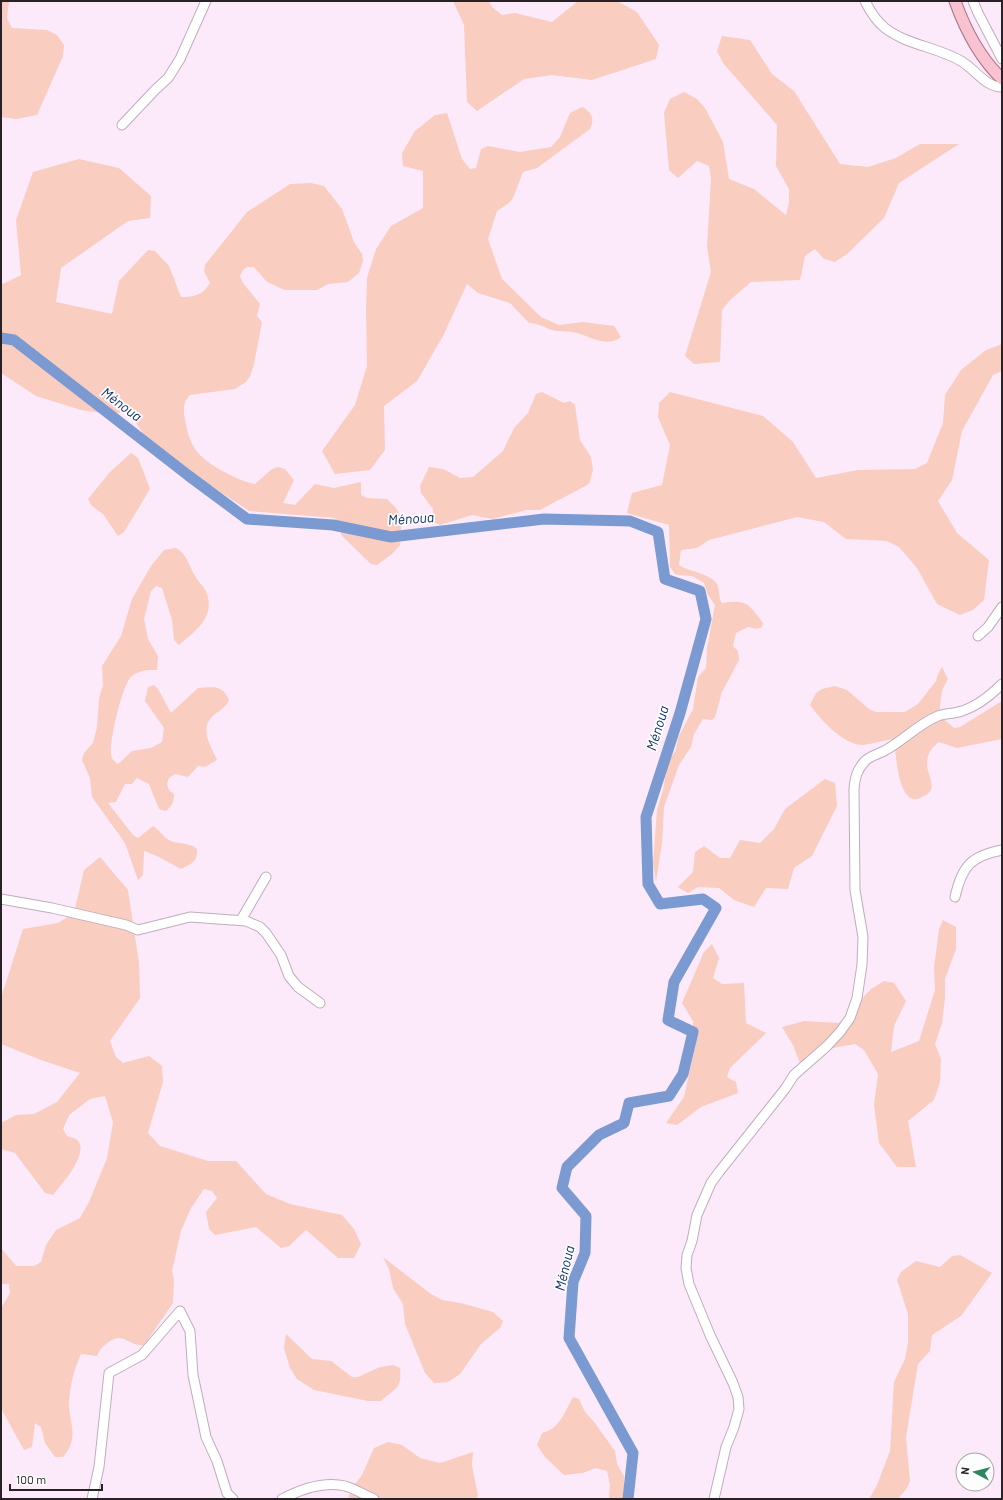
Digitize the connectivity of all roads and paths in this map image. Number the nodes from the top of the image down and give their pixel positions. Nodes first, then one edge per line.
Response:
1 (206, 1) edge
2 (865, 1) edge
3 (954, 1) edge
4 (973, 1) edge
5 (1002, 58) edge
6 (1002, 79) edge
7 (1002, 87) edge
8 (122, 124) dead end
9 (1002, 607) edge
10 (978, 636) dead end
11 (1002, 684) edge
12 (1002, 850) edge
13 (266, 877) dead end
14 (955, 897) dead end
15 (1, 899) edge
16 (241, 920) junction
17 (320, 1003) dead end
18 (92, 1499) edge
19 (233, 1499) edge
20 (282, 1499) edge
21 (374, 1499) edge
22 (714, 1499) edge

1 - 8 street
2 - 7 street
3 - 6 main road
4 - 5 street
9 - 10 street
11 - 22 street
12 - 14 street
13 - 16 street
15 - 16 street
16 - 17 street
18 - 19 street
20 - 21 street

